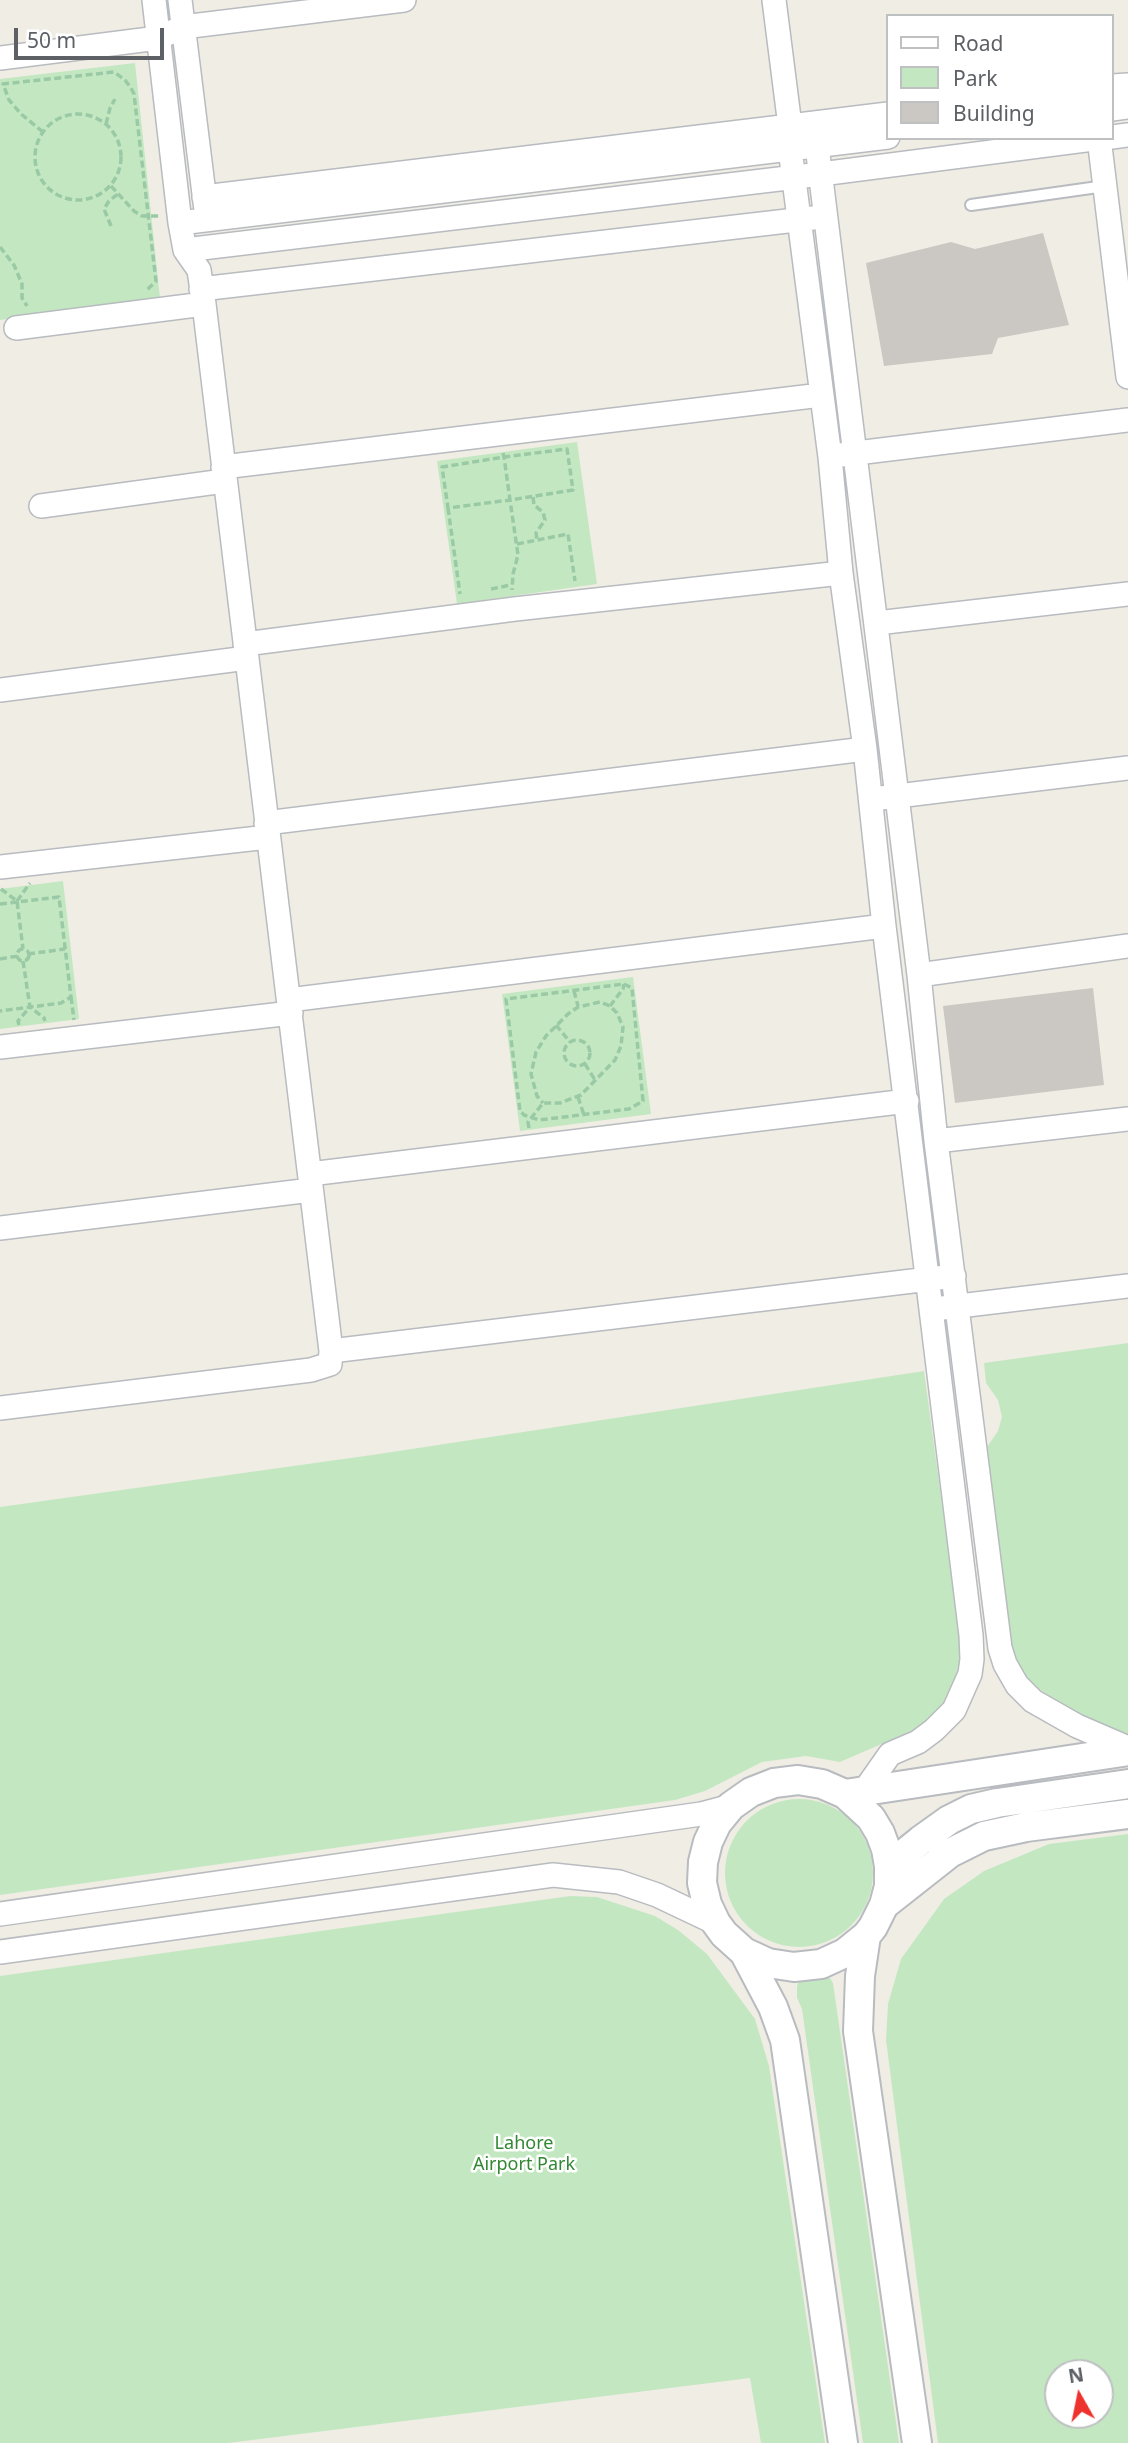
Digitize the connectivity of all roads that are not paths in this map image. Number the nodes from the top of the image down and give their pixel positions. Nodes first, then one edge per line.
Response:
1 (154, 0) edge
2 (180, 0) edge
3 (404, 0) edge
4 (774, 0) edge
5 (183, 27) junction
6 (158, 38) junction
7 (0, 58) edge
8 (886, 115) edge
9 (886, 137) edge
10 (1084, 140) edge
11 (1100, 140) edge
12 (791, 141) junction
13 (817, 146) junction
14 (821, 174) junction
15 (793, 178) junction
16 (1105, 186) junction
17 (971, 205) dead end
18 (206, 208) junction
19 (827, 217) junction
20 (179, 218) junction
21 (799, 220) junction
22 (210, 247) junction
23 (185, 250) junction
24 (201, 288) junction
25 (16, 328) dead end
26 (1128, 377) edge
27 (821, 395) junction
28 (1128, 420) edge
29 (854, 454) junction
30 (830, 457) junction
31 (224, 474) junction
32 (41, 506) dead end
33 (841, 573) junction
34 (1128, 594) edge
35 (877, 623) junction
36 (246, 651) junction
37 (0, 690) edge
38 (865, 749) junction
39 (1128, 768) edge
40 (896, 796) junction
41 (871, 799) junction
42 (267, 830) junction
43 (0, 867) edge
44 (884, 926) junction
45 (1128, 946) edge
46 (919, 975) junction
47 (290, 1007) junction
48 (0, 1047) edge
49 (907, 1101) junction
50 (1128, 1119) edge
51 (936, 1141) junction
52 (310, 1182) junction
53 (0, 1227) edge
54 (954, 1276) junction
55 (929, 1280) junction
56 (1128, 1286) edge
57 (958, 1306) junction
58 (932, 1310) junction
59 (331, 1351) junction
60 (0, 1408) edge
61 (1128, 1750) edge
62 (1128, 1784) edge
63 (854, 1792) junction
64 (731, 1806) junction
65 (1128, 1814) edge
66 (889, 1866) junction
67 (884, 1905) junction
68 (0, 1914) edge
69 (716, 1923) junction
70 (866, 1936) junction
71 (0, 1952) edge
72 (744, 1952) junction
73 (843, 2443) edge
74 (916, 2443) edge

1 - 6 street
2 - 5 street
3 - 5 street
4 - 12 street
5 - 6 street
5 - 18 street
6 - 7 street
6 - 20 street
8 - 12 street
9 - 13 street
10 - 14 street
11 - 16 street
12 - 13 street
12 - 15 street
12 - 18 street
13 - 14 street
14 - 15 street
14 - 19 street
15 - 21 street
15 - 22 street
16 - 17 lane
16 - 26 street
18 - 20 street
18 - 22 street
19 - 21 street
19 - 29 street
20 - 23 street
21 - 24 street
21 - 27 street
22 - 23 street
22 - 24 street
23 - 24 street
24 - 25 street
24 - 31 street
27 - 30 street
27 - 31 street
28 - 29 street
29 - 30 street
29 - 35 street
30 - 33 street
31 - 32 street
31 - 36 street
33 - 36 street
33 - 38 street
34 - 35 street
35 - 40 street
36 - 37 street
36 - 42 street
38 - 41 street
38 - 42 street
39 - 40 street
40 - 41 street
40 - 46 street
41 - 44 street
42 - 43 street
42 - 47 street
44 - 47 street
44 - 49 street
45 - 46 street
46 - 51 street
47 - 48 street
47 - 52 street
49 - 52 street
49 - 55 street
50 - 51 street
51 - 54 street
52 - 53 street
52 - 59 street
54 - 55 street
54 - 57 street
55 - 58 street
55 - 59 street
56 - 57 street
57 - 58 street
57 - 61 street
58 - 63 street
59 - 60 street
61 - 63 street
62 - 66 street
63 - 64 street
63 - 66 street
64 - 68 street
64 - 69 street
65 - 67 street
66 - 67 street
67 - 70 street
69 - 71 street
69 - 72 street
70 - 72 street
70 - 74 street
72 - 73 street

